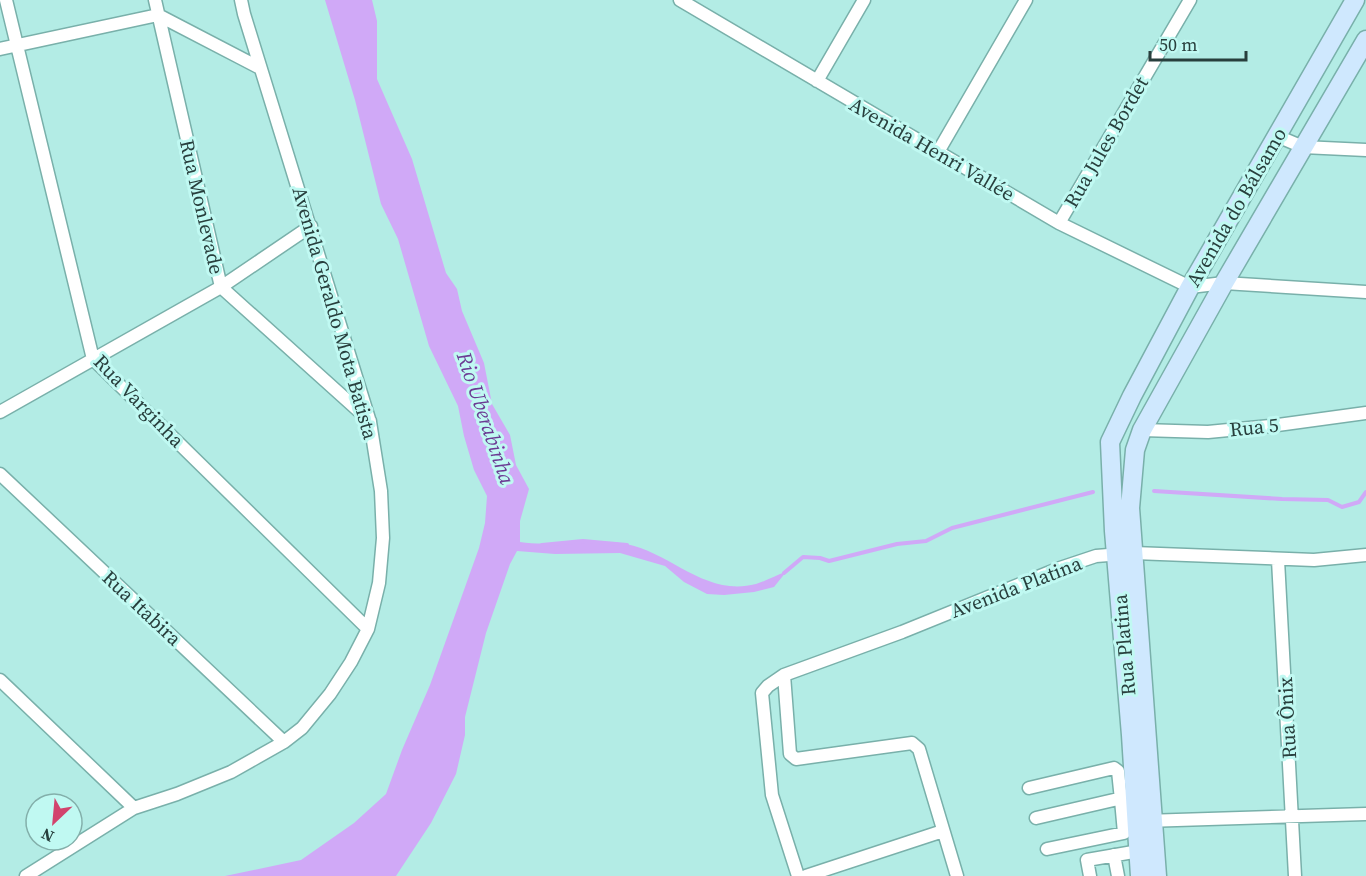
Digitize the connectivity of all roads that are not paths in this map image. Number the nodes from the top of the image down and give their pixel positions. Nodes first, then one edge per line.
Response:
1 (6, 0) edge
2 (155, 0) edge
3 (242, 0) edge
4 (680, 0) edge
5 (864, 0) edge
6 (1026, 0) edge
7 (1190, 0) edge
8 (1355, 0) edge
9 (697, 4) edge
10 (158, 15) junction
11 (1366, 40) edge
12 (16, 45) junction
13 (0, 49) edge
14 (260, 68) junction
15 (818, 81) junction
16 (1277, 136) junction
17 (1303, 147) junction
18 (1366, 150) edge
19 (938, 152) junction
20 (1059, 224) junction
21 (310, 226) junction
22 (1224, 283) junction
23 (221, 287) junction
24 (1190, 287) junction
25 (1366, 292) edge
26 (93, 359) junction
27 (1146, 370) junction
28 (1168, 384) junction
29 (0, 412) edge
30 (1366, 413) edge
31 (1121, 417) joint
32 (370, 422) junction
33 (1142, 430) junction
34 (0, 474) edge
35 (1126, 554) junction
36 (1366, 555) edge
37 (1278, 560) junction
38 (368, 629) junction
39 (784, 675) junction
40 (0, 680) edge
41 (284, 742) junction
42 (1029, 788) dead end
43 (1121, 800) junction
44 (134, 808) junction
45 (1366, 814) edge
46 (1292, 816) junction
47 (1036, 818) dead end
48 (1146, 821) junction
49 (943, 831) junction
50 (1082, 842) junction
51 (1047, 849) dead end
52 (1139, 851) junction
53 (1114, 855) junction
54 (1087, 860) junction
55 (26, 876) edge
56 (798, 876) edge
57 (806, 876) edge
58 (957, 876) edge
59 (1090, 876) edge
60 (1118, 876) edge
61 (1140, 876) edge
62 (1156, 876) edge
63 (1295, 876) edge

1 - 12 street, Rua Varginha
2 - 10 street, Rua Monlevade
3 - 14 street, Avenida Geraldo Mota Batista
4 - 9 street, Avenida Henri Vallée
5 - 15 street
6 - 19 street
7 - 20 street, Rua Jules Bordet
8 - 16 street, Avenida do Bálsamo
9 - 15 street, Avenida Henri Vallée
10 - 12 street
10 - 14 street
10 - 23 street, Rua Monlevade
11 - 17 street, Avenida do Bálsamo
12 - 13 street
12 - 26 street, Rua Varginha
14 - 21 street, Avenida Geraldo Mota Batista
15 - 19 street, Avenida Henri Vallée
16 - 17 street
16 - 24 street, Avenida do Bálsamo
17 - 18 street
17 - 22 street, Avenida do Bálsamo
19 - 20 street, Avenida Henri Vallée
20 - 24 street, Avenida Henri Vallée
21 - 23 street
21 - 32 street, Avenida Geraldo Mota Batista
22 - 24 street
22 - 25 street
22 - 28 street, Avenida do Bálsamo
23 - 26 street
23 - 32 street, Rua Monlevade
24 - 27 street, Avenida do Bálsamo
26 - 29 street
26 - 38 street, Rua Varginha
27 - 28 street
27 - 31 street, Avenida do Bálsamo
28 - 33 street, Avenida do Bálsamo
30 - 33 street, Rua 5
31 - 35 street, Rua Platina
32 - 38 street, Avenida Geraldo Mota Batista
33 - 35 street, Rua Platina
34 - 41 street, Rua Itabira
35 - 37 street, Avenida Platina
35 - 39 street, Avenida Platina
35 - 48 street, Rua Platina
36 - 37 street, Avenida Platina
37 - 46 street, Rua Ônix
38 - 41 street, Avenida Geraldo Mota Batista
39 - 49 street
39 - 56 street
40 - 44 street
41 - 44 street, Avenida Geraldo Mota Batista
42 - 43 street
43 - 47 street
43 - 50 street
44 - 55 street, Avenida Geraldo Mota Batista
45 - 46 street
46 - 48 street
46 - 63 street, Rua Ônix
48 - 52 street, Rua Platina
48 - 62 street, Rua Platina
49 - 57 street
49 - 58 street
50 - 51 street
50 - 54 street
52 - 53 street
52 - 61 street, Rua Platina
53 - 54 street
53 - 60 street
54 - 59 street

